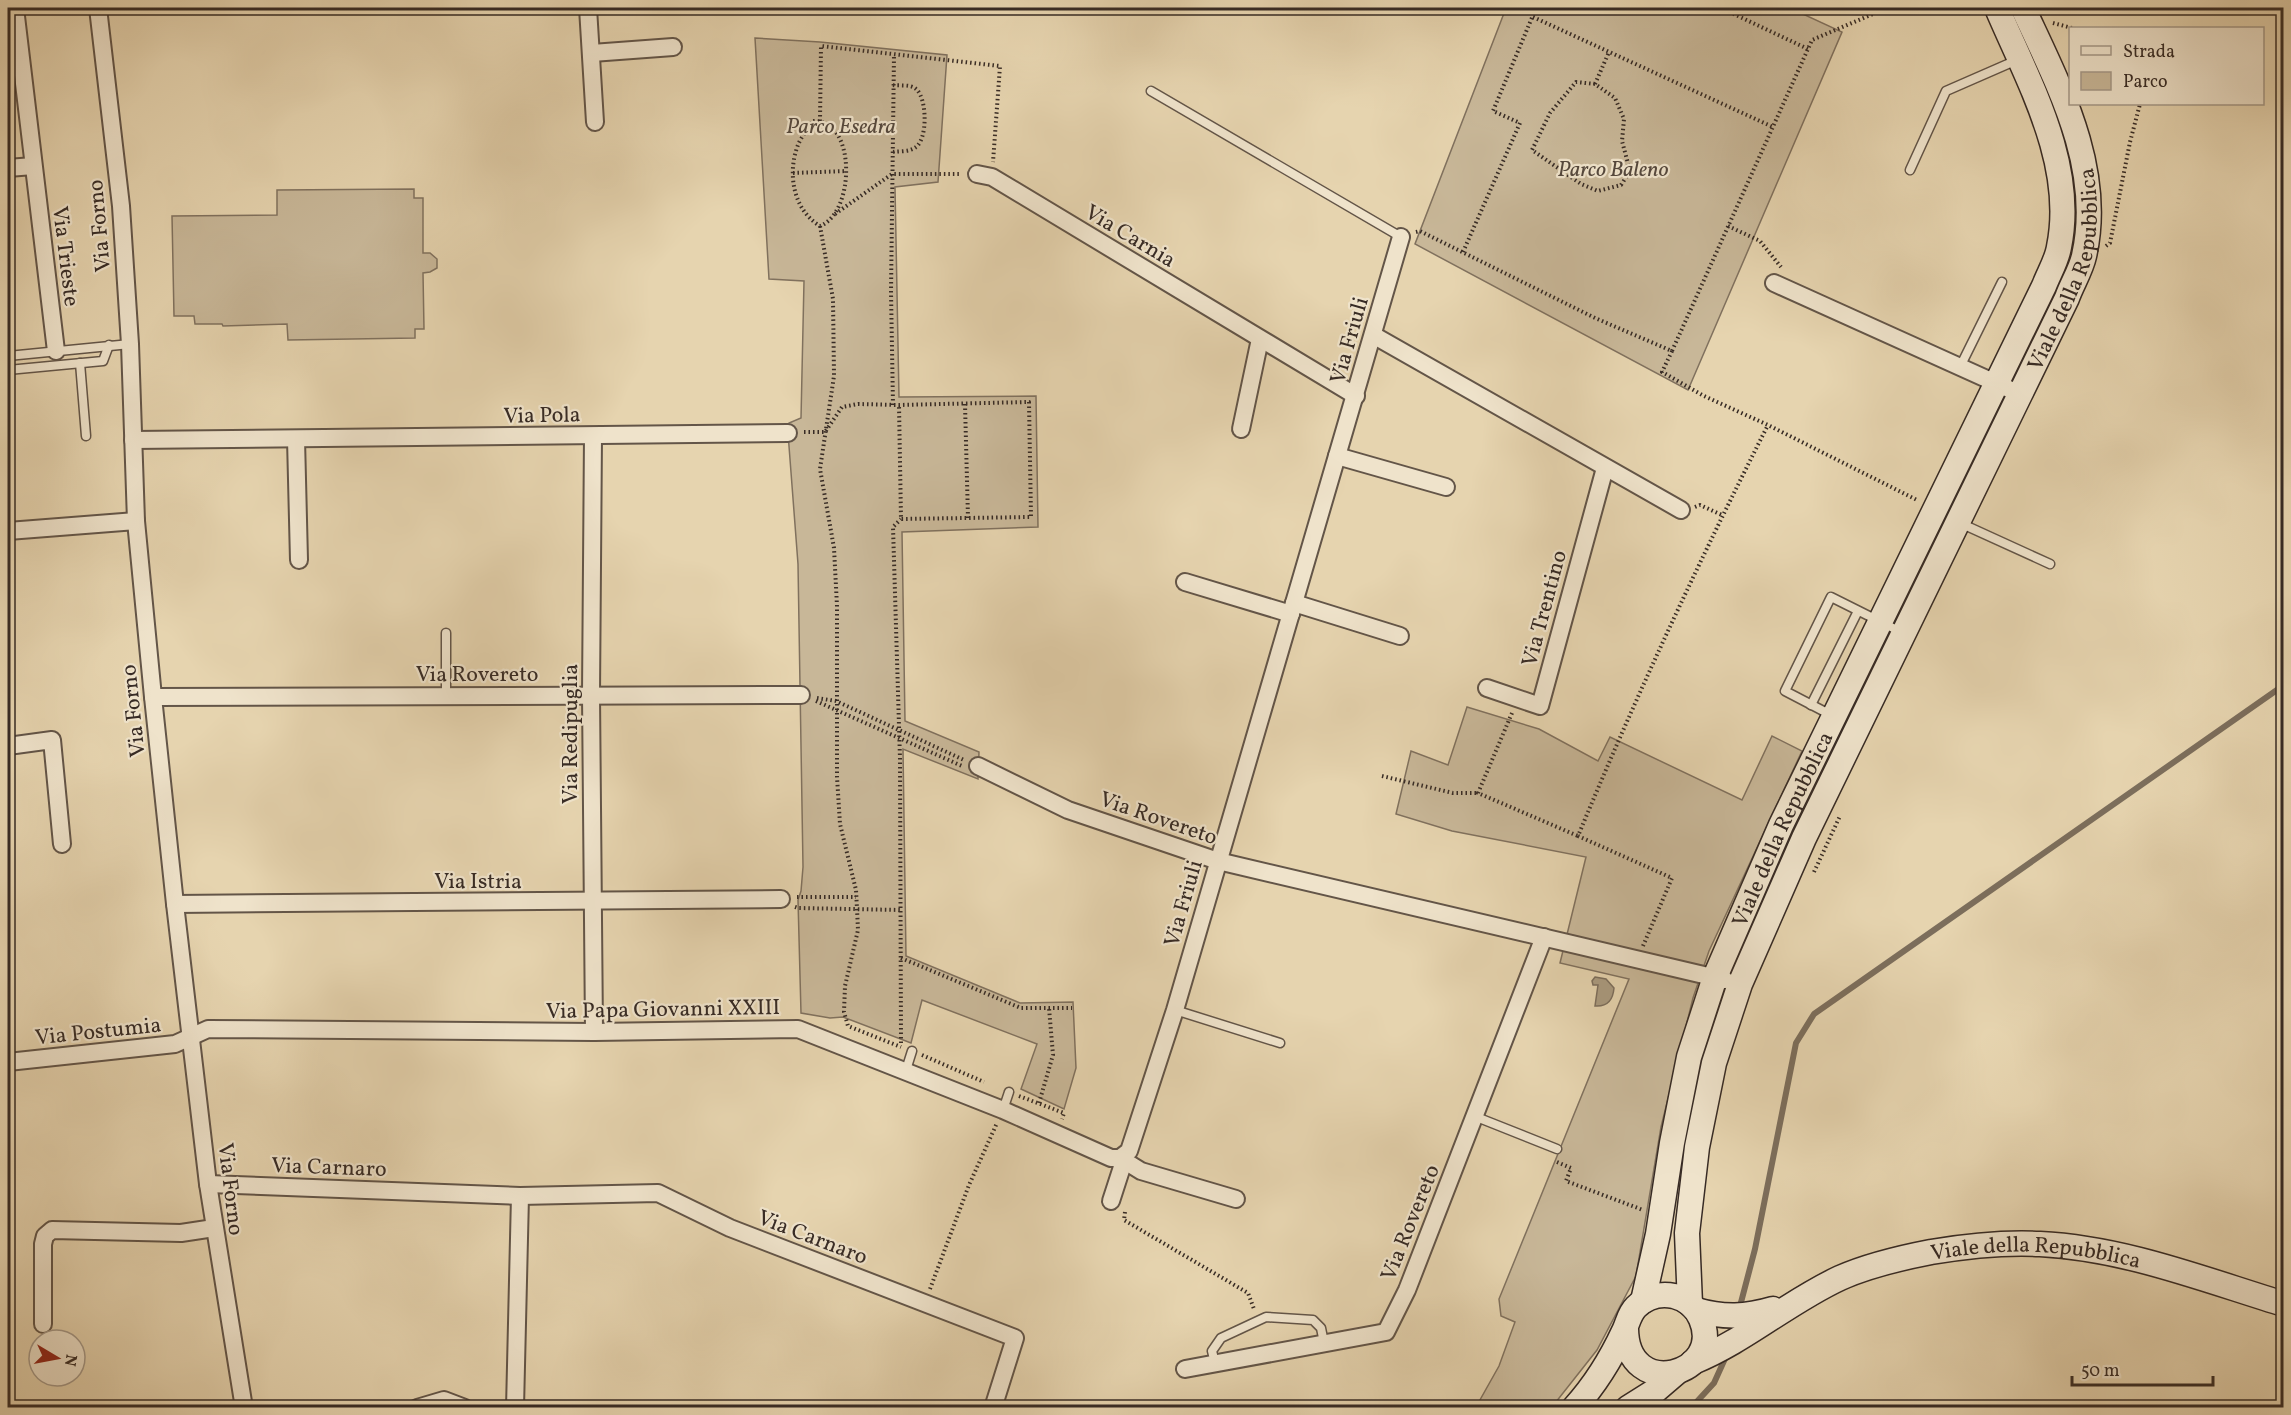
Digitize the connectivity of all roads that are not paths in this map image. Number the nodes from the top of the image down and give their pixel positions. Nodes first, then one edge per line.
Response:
1 (15, 8) edge
2 (98, 8) edge
3 (588, 8) edge
4 (1997, 8) edge
5 (2023, 8) edge
6 (673, 47) dead end
7 (592, 52) junction
8 (2030, 54) junction
9 (1151, 92) dead end
10 (595, 122) dead end
11 (33, 166) junction
12 (8, 168) edge
13 (1910, 170) dead end
14 (985, 175) road end
15 (1401, 237) joint
16 (2002, 282) dead end
17 (1774, 283) road end
18 (1373, 335) junction
19 (1260, 339) junction
20 (129, 344) junction
21 (109, 345) junction
22 (56, 351) junction
23 (8, 356) edge
24 (80, 363) junction
25 (1960, 368) junction
26 (8, 370) edge
27 (1996, 384) junction
28 (2020, 394) junction
29 (1356, 396) junction
30 (1241, 429) dead end
31 (788, 433) dead end
32 (86, 436) dead end
33 (593, 436) junction
34 (296, 439) junction
35 (133, 440) junction
36 (1337, 456) junction
37 (1605, 468) junction
38 (1446, 487) dead end
39 (1681, 510) road end
40 (136, 521) junction
41 (1958, 522) junction
42 (8, 531) edge
43 (299, 560) dead end
44 (2050, 564) dead end
45 (1185, 582) dead end
46 (1293, 608) junction
47 (1858, 611) junction
48 (1880, 622) junction
49 (446, 633) dead end
50 (1904, 633) junction
51 (1400, 636) dead end
52 (1487, 688) dead end
53 (591, 695) junction
54 (801, 695) road end
55 (446, 696) junction
56 (153, 698) junction
57 (1811, 705) junction
58 (1846, 722) junction
59 (8, 746) edge
60 (978, 766) road end
61 (62, 844) dead end
62 (1218, 861) junction
63 (782, 899) road end
64 (593, 901) junction
65 (175, 904) junction
66 (1544, 937) junction
67 (1715, 977) junction
68 (1740, 984) junction
69 (1175, 1010) junction
70 (594, 1032) junction
71 (191, 1036) junction
72 (1280, 1043) dead end
73 (912, 1051) dead end
74 (8, 1062) edge
75 (906, 1070) junction
76 (1009, 1092) dead end
77 (1003, 1110) junction
78 (1474, 1116) junction
79 (1555, 1148) road end
80 (1116, 1158) junction
81 (208, 1184) junction
82 (520, 1196) junction
83 (1236, 1199) dead end
84 (1112, 1201) road end
85 (214, 1228) junction
86 (1643, 1301) junction
87 (2283, 1304) edge
88 (1693, 1307) junction
89 (1746, 1320) junction
90 (43, 1324) dead end
91 (1626, 1329) junction
92 (1324, 1343) junction
93 (1215, 1363) junction
94 (1685, 1367) junction
95 (1185, 1369) dead end
96 (244, 1407) edge
97 (417, 1407) edge
98 (465, 1407) edge
99 (515, 1407) edge
100 (993, 1407) edge
101 (1574, 1407) edge
102 (1628, 1407) edge

1 - 11 street, Via Trieste
2 - 20 street, Via Forno
3 - 7 street
4 - 8 street, Viale della Repubblica
5 - 8 street, Viale della Repubblica
6 - 7 street
7 - 10 street
8 - 13 lane
8 - 27 street, Viale della Repubblica
8 - 28 street, Viale della Repubblica
9 - 15 lane
11 - 12 street
11 - 22 street, Via Trieste
14 - 19 street, Via Carnia
15 - 18 street, Via Friuli
16 - 25 lane
17 - 25 street, Viale della Repubblica
18 - 29 street, Via Friuli
18 - 37 street
19 - 29 street, Via Carnia
19 - 30 street
20 - 21 lane
20 - 35 street, Via Forno
21 - 22 lane
21 - 24 lane
22 - 23 lane
24 - 26 lane
24 - 32 lane
25 - 27 street, Viale della Repubblica
27 - 28 street, Viale della Repubblica
27 - 48 street, Viale della Repubblica
28 - 41 street, Viale della Repubblica
29 - 36 street, Via Friuli
31 - 33 street, Via Pola
33 - 34 street, Via Pola
33 - 53 street, Via Redipuglia
34 - 35 street, Via Pola
34 - 43 street
35 - 40 street, Via Forno
36 - 38 street
36 - 46 street, Via Friuli
37 - 39 street
37 - 52 street, Via Trentino
40 - 42 street
40 - 56 street, Via Forno
41 - 44 lane
41 - 50 street, Viale della Repubblica
45 - 46 street
46 - 51 street
46 - 62 street, Via Friuli
47 - 48 lane
47 - 57 lane
47 - 57 lane
48 - 50 lane
48 - 58 street, Viale della Repubblica
49 - 55 lane
50 - 58 street, Viale della Repubblica
53 - 54 street, Via Rovereto
53 - 55 street, Via Rovereto
53 - 64 street, Via Redipuglia
55 - 56 street, Via Rovereto
56 - 65 street, Via Forno
57 - 58 lane
58 - 67 street, Viale della Repubblica
58 - 68 street, Viale della Repubblica
59 - 61 street
60 - 62 street, Via Rovereto
62 - 66 street, Via Rovereto
62 - 69 street, Via Friuli
63 - 64 street, Via Istria
64 - 65 street, Via Istria
64 - 70 street, Via Redipuglia
65 - 71 street, Via Forno
66 - 67 street, Via Rovereto
66 - 78 street, Via Rovereto
67 - 68 street, Via Rovereto
67 - 86 street, Viale della Repubblica
68 - 88 street, Viale della Repubblica
69 - 72 lane
69 - 80 street, Via Friuli
70 - 71 street, Via Papa Giovanni XXIII
70 - 75 street, Via Papa Giovanni XXIII
71 - 74 street, Via Postumia
71 - 81 street, Via Forno
73 - 75 lane
75 - 77 street, Via Papa Giovanni XXIII
76 - 77 lane
77 - 80 street, Via Papa Giovanni XXIII
78 - 79 lane
78 - 92 street, Via Rovereto
80 - 83 street, Via Papa Giovanni XXIII
80 - 84 street
81 - 82 street, Via Carnaro
81 - 85 street, Via Forno
82 - 99 street
82 - 100 street, Via Carnaro
85 - 90 street
85 - 96 street, Via Forno
86 - 88 street, Viale della Repubblica
86 - 91 street, Viale della Repubblica
87 - 89 street, Viale della Repubblica
88 - 89 street, Viale della Repubblica
88 - 94 street, Viale della Repubblica
89 - 94 street, Viale della Repubblica
91 - 94 street
91 - 101 street, Viale della Repubblica
92 - 93 street, Via Rovereto
92 - 93 lane
93 - 95 street, Via Rovereto
94 - 102 street, Viale della Repubblica
97 - 98 street

